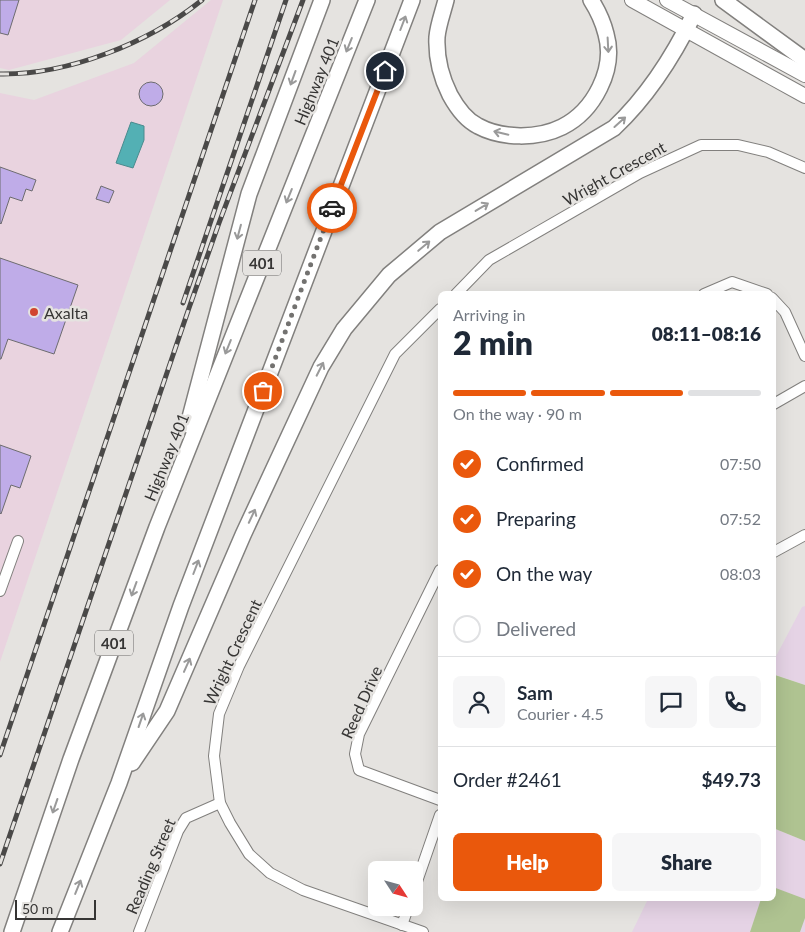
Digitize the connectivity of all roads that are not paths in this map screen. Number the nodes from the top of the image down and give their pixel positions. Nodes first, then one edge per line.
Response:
1 (322, 0) edge
2 (367, 0) edge
3 (412, 0) edge
4 (446, 0) edge
5 (591, 0) edge
6 (632, 0) edge
7 (666, 0) edge
8 (723, 0) edge
9 (694, 14) junction
10 (686, 31) junction
11 (805, 60) edge
12 (805, 75) edge
13 (805, 96) edge
14 (805, 168) edge
15 (459, 291) edge
16 (711, 291) edge
17 (758, 291) edge
18 (776, 302) edge
19 (438, 312) edge
20 (805, 356) edge
21 (805, 386) edge
22 (776, 402) edge
23 (157, 527) junction
24 (805, 535) edge
25 (18, 541) dead end
26 (776, 551) edge
27 (4, 569) edge
28 (438, 574) edge
29 (0, 591) edge
30 (119, 783) junction
31 (438, 799) edge
32 (220, 803) junction
33 (438, 821) edge
34 (423, 864) edge
35 (405, 916) edge
36 (402, 925) junction
37 (12, 932) edge
38 (60, 932) edge
39 (139, 932) edge
40 (423, 932) edge

1 -> 23 highway
2 -> 23 highway, Highway 401 / 401
30 -> 3 highway, 401
5 -> 4 highway
6 - 10 main road
7 - 9 main road
8 - 11 highway
9 - 10 highway
9 - 12 main road
10 - 13 main road
30 -> 10 highway
14 - 15 street, Wright Crescent
16 - 17 street
18 - 20 street
19 - 32 street, Wright Crescent
21 - 22 street
23 -> 37 highway, Highway 401 / 401
24 - 26 street
25 - 27 street
27 - 29 street
28 - 31 street, Reed Drive
38 -> 30 highway, 401
32 - 36 street, Wright Crescent
32 - 39 street, Reading Street
33 - 34 street
35 - 36 street
36 - 40 street, Wright Crescent

